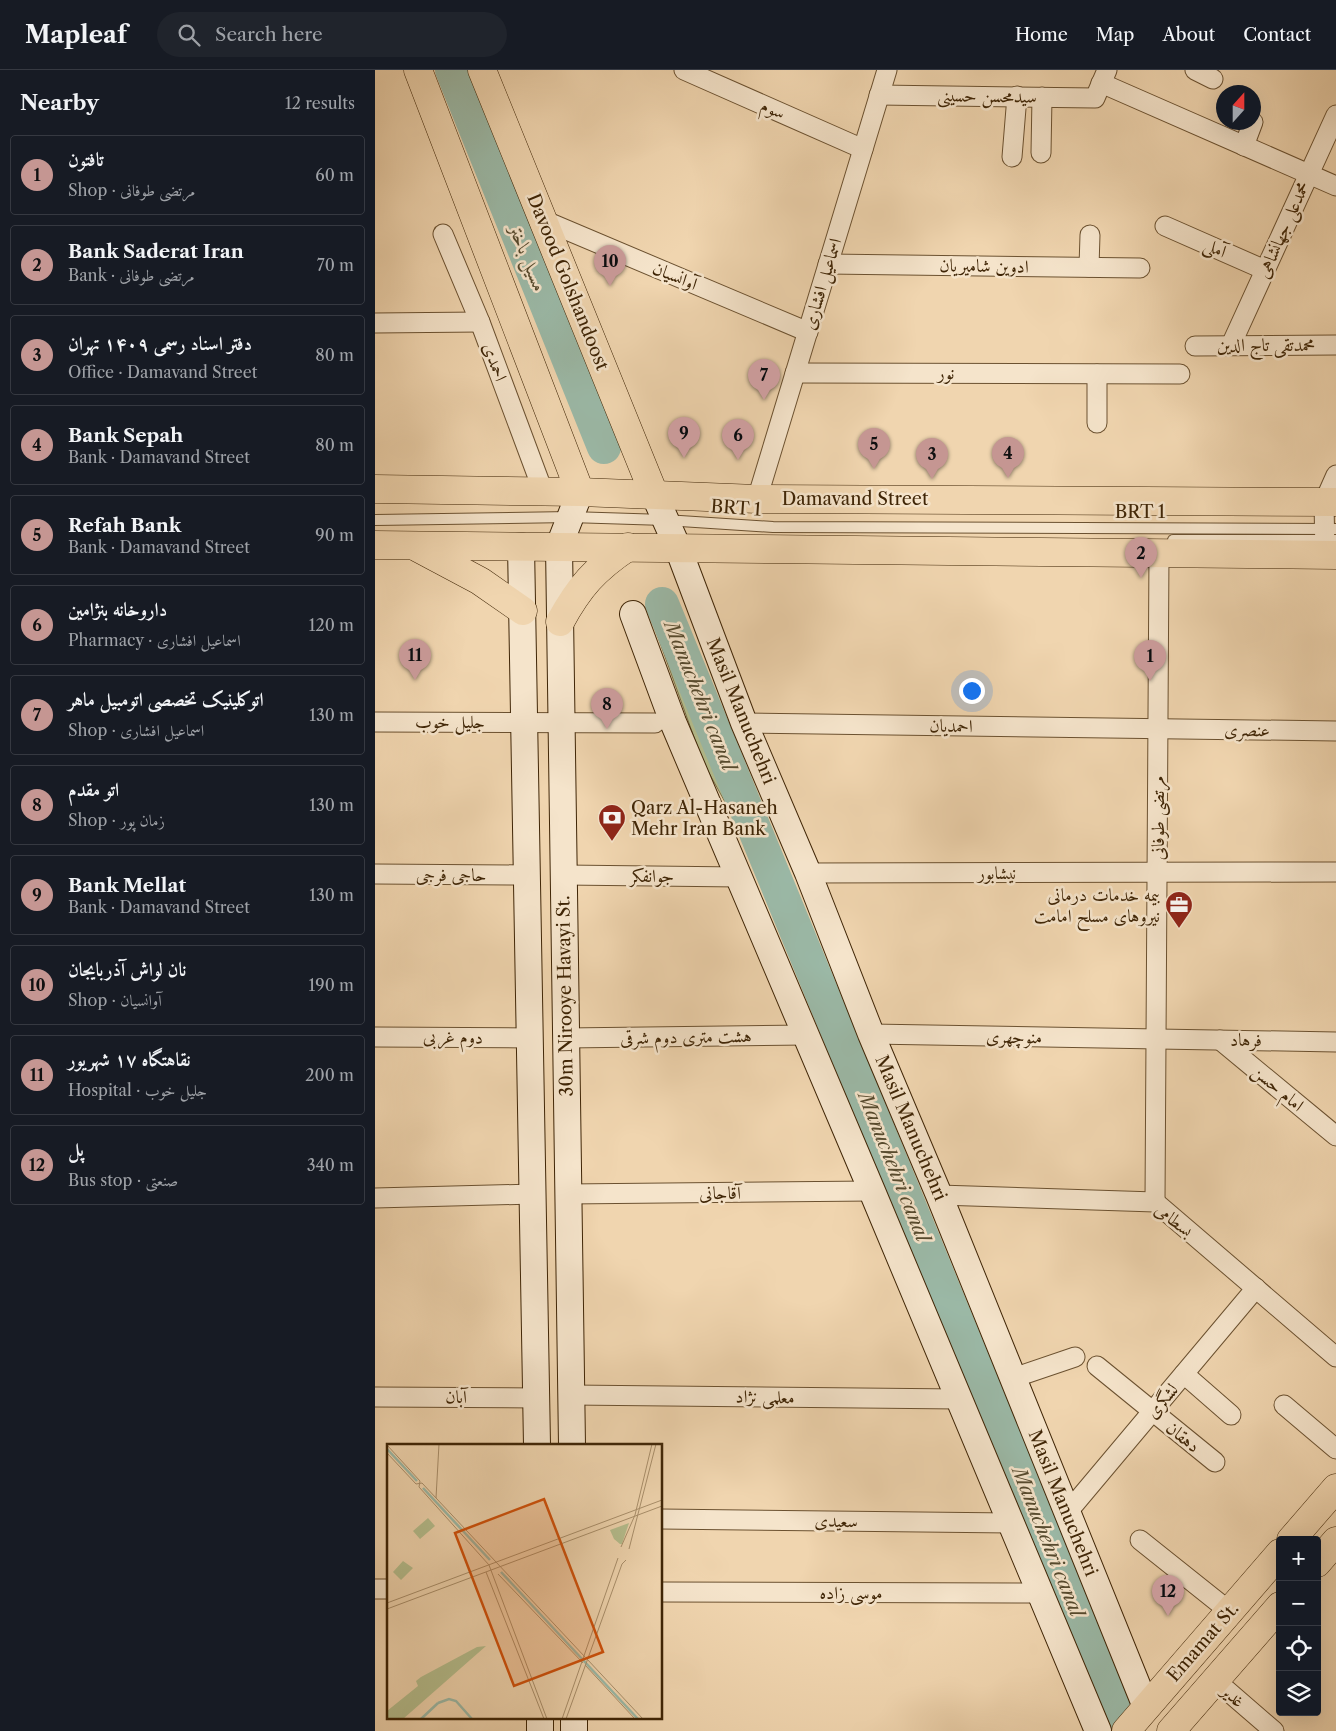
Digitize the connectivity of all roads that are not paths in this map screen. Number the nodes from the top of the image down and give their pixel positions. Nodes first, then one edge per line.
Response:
1 (418, 70) edge
2 (482, 70) edge
3 (684, 70) edge
4 (887, 70) edge
5 (1195, 70) edge
6 (1213, 79) dead end
7 (1101, 84) edge
8 (879, 95) junction
9 (1017, 96) junction
10 (1042, 97) junction
11 (1336, 115) edge
12 (1251, 130) edge
13 (1244, 146) junction
14 (863, 149) junction
15 (1041, 153) dead end
16 (1012, 157) dead end
17 (1309, 175) junction
18 (1336, 186) edge
19 (543, 220) junction
20 (1165, 226) dead end
21 (443, 234) dead end
22 (1090, 235) dead end
23 (828, 264) junction
24 (1089, 268) junction
25 (1140, 268) dead end
26 (1265, 270) junction
27 (480, 322) junction
28 (375, 323) edge
29 (807, 332) junction
30 (1336, 345) edge
31 (1195, 346) dead end
32 (1231, 346) junction
33 (795, 373) junction
34 (1097, 374) junction
35 (1180, 374) dead end
36 (1097, 424) dead end
37 (1336, 475) edge
38 (375, 490) edge
39 (543, 491) junction
40 (581, 492) junction
41 (654, 494) junction
42 (757, 499) junction
43 (1330, 502) edge
44 (375, 520) edge
45 (1336, 529) edge
46 (564, 534) junction
47 (672, 536) junction
48 (375, 537) edge
49 (842, 539) dead end
50 (375, 545) edge
51 (412, 545) junction
52 (521, 546) junction
53 (1159, 546) junction
54 (628, 547) junction
55 (1332, 550) edge
56 (523, 612) junction
57 (633, 614) dead end
58 (560, 622) junction
59 (375, 722) edge
60 (664, 722) junction
61 (525, 723) junction
62 (561, 723) junction
63 (744, 723) junction
64 (1158, 729) junction
65 (1336, 731) edge
66 (1336, 872) edge
67 (808, 873) junction
68 (1158, 873) junction
69 (375, 874) edge
70 (527, 875) junction
71 (564, 875) junction
72 (740, 877) junction
73 (871, 1034) junction
74 (807, 1035) junction
75 (375, 1037) edge
76 (530, 1038) junction
77 (566, 1038) junction
78 (1157, 1039) junction
79 (1220, 1040) junction
80 (1336, 1042) edge
81 (1336, 1136) edge
82 (873, 1191) junction
83 (533, 1194) junction
84 (568, 1194) junction
85 (939, 1195) junction
86 (375, 1198) edge
87 (1155, 1202) junction
88 (1256, 1288) junction
89 (1075, 1357) dead end
90 (1336, 1357) edge
91 (1097, 1366) dead end
92 (1184, 1374) junction
93 (1013, 1378) junction
94 (571, 1395) junction
95 (375, 1397) edge
96 (536, 1398) junction
97 (959, 1399) junction
98 (1284, 1405) dead end
99 (1152, 1412) junction
100 (1231, 1415) dead end
101 (537, 1444) edge
102 (572, 1444) edge
103 (1336, 1450) edge
104 (1215, 1462) dead end
105 (1336, 1488) edge
106 (1067, 1513) junction
107 (663, 1519) edge
108 (1011, 1523) junction
109 (1294, 1536) edge
110 (1140, 1540) dead end
111 (1336, 1541) edge
112 (1276, 1557) edge
113 (1321, 1558) edge
114 (663, 1592) edge
115 (1040, 1593) junction
116 (1229, 1611) junction
117 (1276, 1611) edge
118 (1215, 1680) junction
119 (1145, 1708) junction
120 (540, 1718) edge
121 (574, 1718) edge
122 (540, 1731) edge
123 (573, 1731) edge
124 (1098, 1731) edge
125 (1126, 1731) edge
126 (1171, 1731) edge
127 (1274, 1731) edge

1 - 40 main road
2 - 19 main road, Davood Golshandoost
3 - 14 street, سوم
4 - 8 street, اسماعیل افشاری
5 - 6 street
7 - 10 street, سیدمحسن حسینی
7 - 13 street, سیدمحسن حسینی
8 - 9 street, سیدمحسن حسینی
8 - 14 street, اسماعیل افشاری
9 - 10 street, سیدمحسن حسینی
9 - 16 street
10 - 15 street
11 - 17 street, محمدعلی جهانشاهی
12 - 13 street
13 - 17 street, سیدمحسن حسینی
14 - 23 street, اسماعیل افشاری
17 - 18 street, سیدمحسن حسینی
17 - 26 street, محمدعلی جهانشاهی
19 - 29 street, آوانسیان
19 - 41 main road, Davood Golshandoost
20 - 26 street, آملی
21 - 27 street, احمدی
22 - 24 street
23 - 24 street, ادوین شامیریان
23 - 29 street, اسماعیل افشاری
24 - 25 street, ادوین شامیریان
26 - 32 street, محمدعلی جهانشاهی
27 - 28 street
27 - 39 street, احمدی
29 - 33 street, اسماعیل افشاری
30 - 32 street, محمدتقی تاج الدین
31 - 32 street, محمدتقی تاج الدین
33 - 34 street, نور
33 - 42 street, اسماعیل افشاری
34 - 35 street, نور
34 - 36 street
37 - 43 street
38 - 39 main road, Damavand Street
39 - 40 main road, Damavand Street
40 - 41 main road, Damavand Street
40 - 46 main road
41 - 42 main road, Damavand Street
41 - 47 main road, Masil Manuchehri
42 - 43 main road, Damavand Street
43 - 55 street
44 - 46 lane, BRT 1
45 - 47 lane, BRT 1
46 - 47 lane, BRT 1
46 - 47 lane, BRT 1
46 - 48 lane, BRT 1
46 - 52 main road
46 - 54 main road
46 - 58 main road, 30m Nirooye Havayi St.
47 - 49 lane, BRT 1
47 - 53 main road
47 - 54 main road
47 - 63 main road, Masil Manuchehri
50 - 51 main road
51 - 52 main road
51 - 56 main road
52 - 56 main road, 30m Nirooye Havayi St.
53 - 55 main road
53 - 64 street, مرتضی طوفانی
54 - 58 main road
56 - 61 main road, 30m Nirooye Havayi St.
57 - 60 main road
58 - 62 main road, 30m Nirooye Havayi St.
59 - 61 street, جلیل خوب
60 - 62 street, جلیل خوب
60 - 72 main road
61 - 62 street, جلیل خوب
61 - 70 main road, 30m Nirooye Havayi St.
62 - 71 main road, 30m Nirooye Havayi St.
63 - 64 street, احمدیان
63 - 67 main road, Masil Manuchehri
64 - 65 street, عنصری
64 - 68 street, مرتضی طوفانی
66 - 68 street, نیشابور
67 - 68 street, نیشابور
67 - 73 main road, Masil Manuchehri
68 - 78 street, مرتضی طوفانی
69 - 70 street, حاجی فرجی
70 - 76 main road, 30m Nirooye Havayi St.
71 - 72 street, جوانفکر
71 - 77 main road, 30m Nirooye Havayi St.
72 - 74 main road
73 - 78 street, منوچهری
73 - 85 main road, Masil Manuchehri
74 - 77 street, هشت متری دوم شرقی
74 - 82 main road
75 - 76 street, دوم غربی
76 - 83 main road, 30m Nirooye Havayi St.
77 - 84 main road, 30m Nirooye Havayi St.
78 - 79 street, فرهاد
78 - 87 street, مرتضی طوفانی
79 - 80 street, فرهاد
79 - 81 street, امام حسن
82 - 84 street, آقاجانی
82 - 97 main road
83 - 86 street
83 - 96 main road, 30m Nirooye Havayi St.
84 - 94 main road, 30m Nirooye Havayi St.
85 - 87 street, بسطامی
85 - 93 main road, Masil Manuchehri
87 - 88 street, بسطامی
88 - 90 street, بسطامی
88 - 92 street, لشگری
89 - 93 street
91 - 99 street, دهقان
92 - 99 street, لشگری
92 - 100 street
93 - 106 main road, Masil Manuchehri
94 - 97 street, معلمی نژاد
94 - 102 main road, 30m Nirooye Havayi St.
95 - 96 street, آبان
96 - 101 main road, 30m Nirooye Havayi St.
97 - 108 main road
98 - 103 street
99 - 104 street, دهقان
99 - 106 street, لشگری
105 - 109 main road
106 - 119 main road, Masil Manuchehri
107 - 108 street, سعیدی
108 - 115 main road
110 - 116 street
111 - 113 main road
112 - 116 main road, Emamat St.
114 - 115 street, موسی زاده
115 - 124 main road
116 - 119 main road, Emamat St.
117 - 118 main road, Emamat St.
118 - 126 main road, Emamat St.
118 - 127 street, غدیر
119 - 125 main road, Emamat St.
120 - 122 main road
121 - 123 main road

